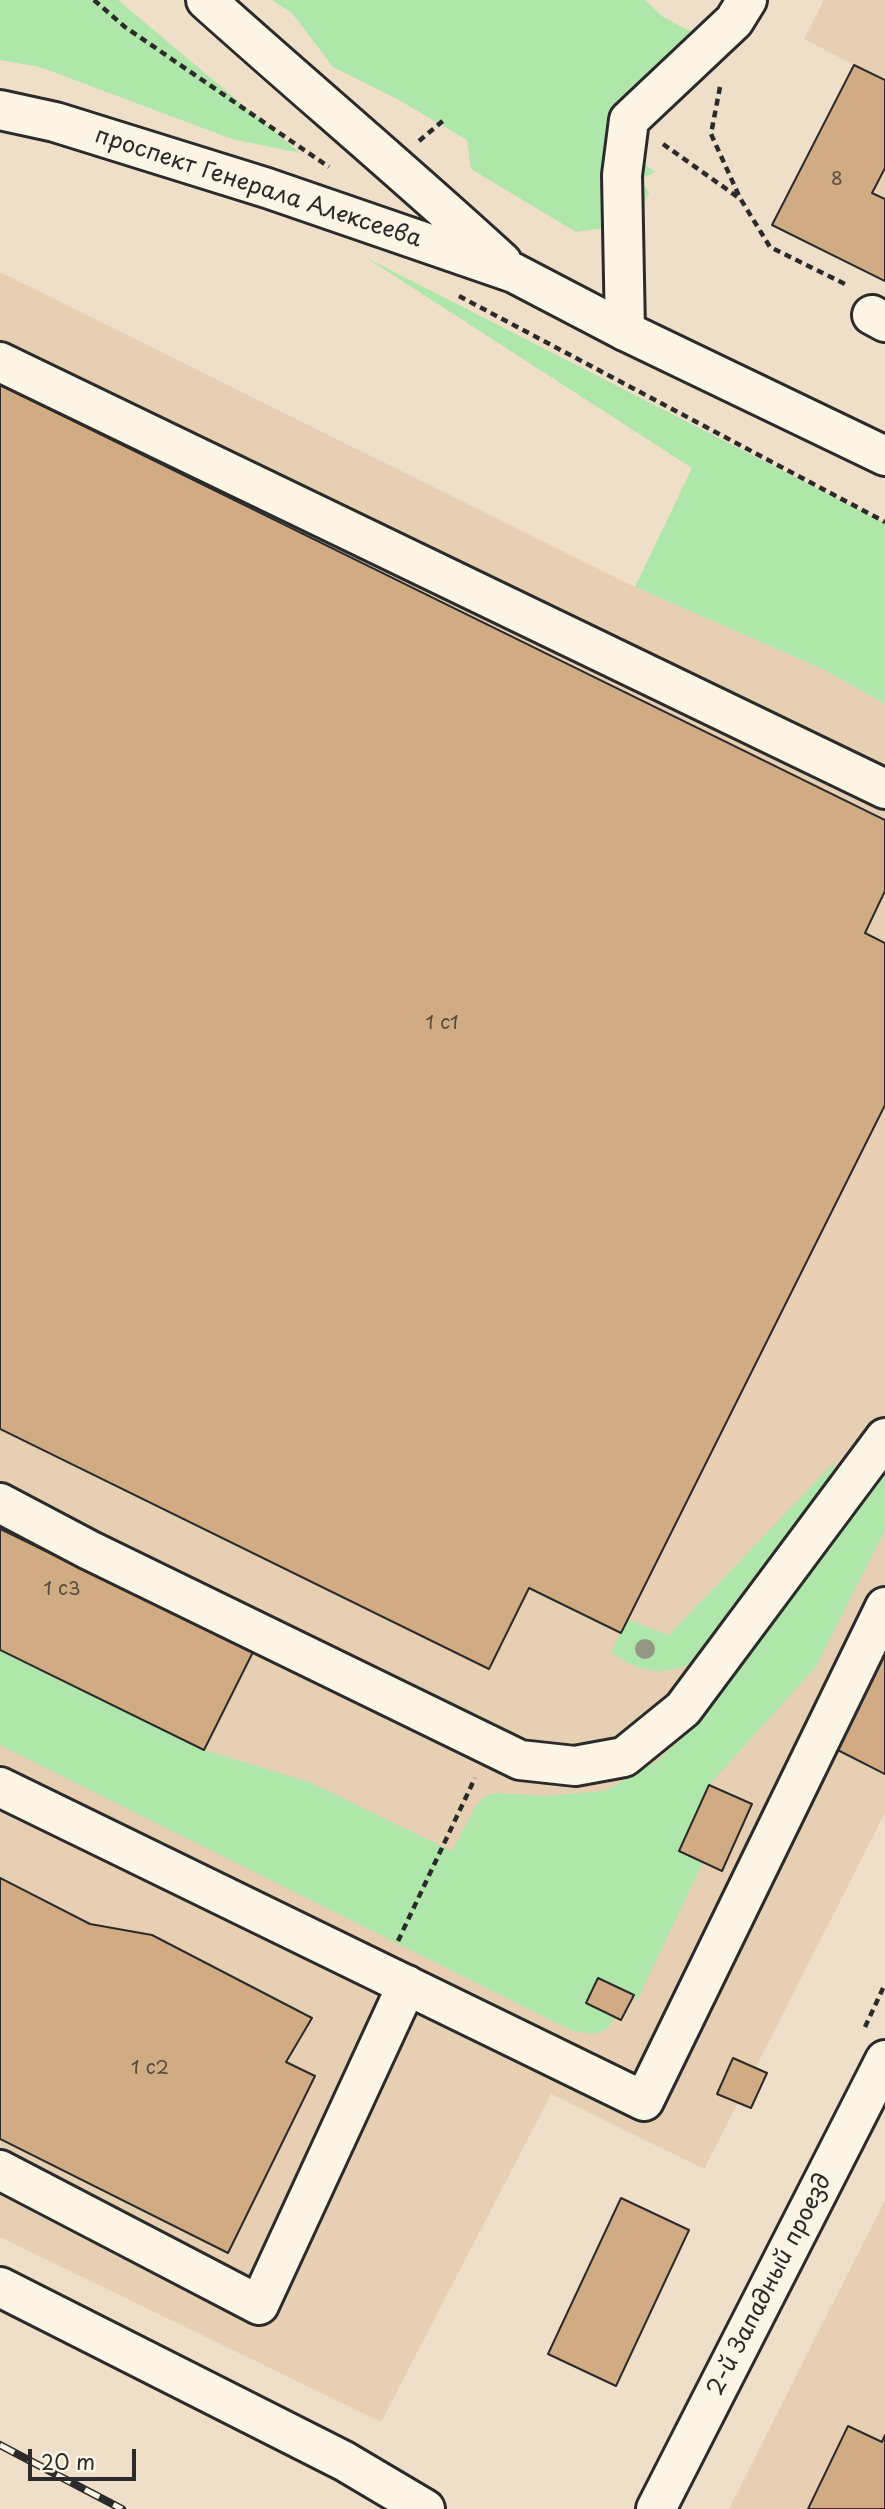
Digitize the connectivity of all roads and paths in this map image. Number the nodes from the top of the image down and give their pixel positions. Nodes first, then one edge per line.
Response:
1 (94, 0) edge
2 (206, 0) edge
3 (747, 0) edge
4 (720, 84) dead end
5 (0, 110) edge
6 (629, 120) junction
7 (339, 174) dead end
8 (740, 198) junction
9 (514, 273) junction
10 (448, 290) dead end
11 (871, 308) edge
12 (625, 331) junction
13 (0, 362) edge
14 (885, 456) edge
15 (885, 522) edge
16 (885, 789) edge
17 (885, 1438) edge
18 (0, 1503) edge
19 (885, 1607) edge
20 (489, 1745) junction
21 (0, 1787) edge
22 (395, 1979) junction
23 (885, 2060) edge
24 (0, 2170) edge
25 (0, 2287) edge
26 (400, 2503) edge
27 (656, 2509) edge

1 - 7 path
2 - 9 main road, проспект Генерала Алексеева
3 - 6 main road
4 - 8 path
5 - 9 main road, проспект Генерала Алексеева
6 - 8 path
6 - 12 main road
8 - 11 path
9 - 12 main road, проспект Генерала Алексеева
10 - 15 path
12 - 14 main road, проспект Генерала Алексеева
13 - 16 main road
17 - 20 main road
18 - 20 main road
19 - 22 main road
20 - 22 path
21 - 22 main road
22 - 24 main road
23 - 27 main road, 2-й Западный проезд
25 - 26 main road

